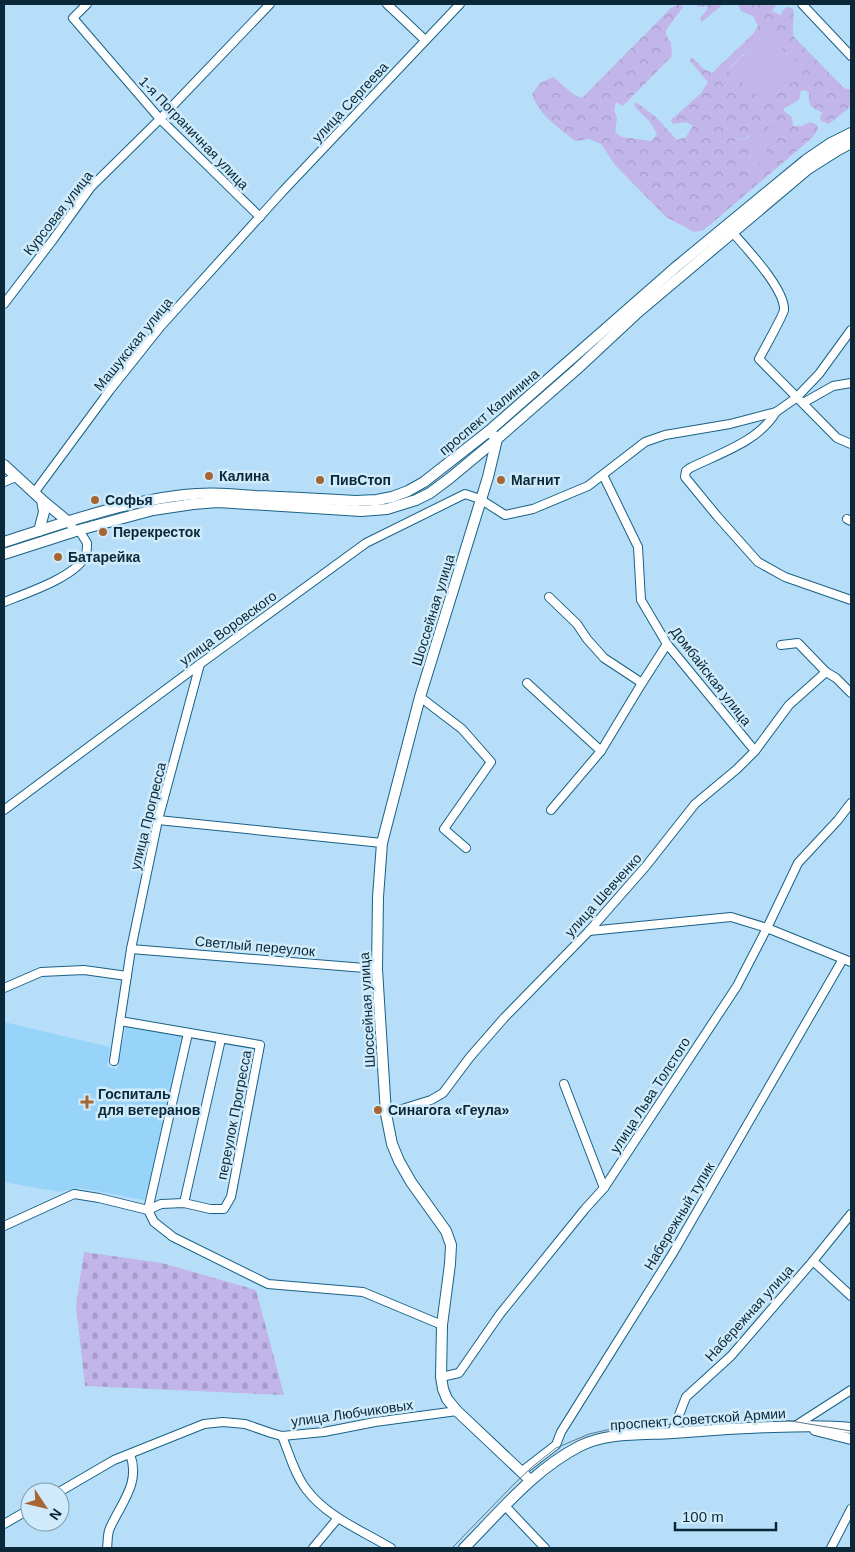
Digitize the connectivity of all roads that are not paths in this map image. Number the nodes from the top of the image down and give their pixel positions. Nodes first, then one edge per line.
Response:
1 (88, 4) edge
2 (270, 4) edge
3 (387, 4) edge
4 (460, 4) edge
5 (802, 4) edge
6 (426, 40) junction
7 (851, 56) edge
8 (159, 120) junction
9 (851, 133) edge
10 (851, 143) edge
11 (260, 217) junction
12 (733, 233) junction
13 (4, 304) edge
14 (851, 330) edge
15 (851, 383) edge
16 (800, 400) junction
17 (776, 412) junction
18 (489, 431) junction
19 (497, 439) junction
20 (851, 444) edge
21 (4, 465) edge
22 (463, 467) junction
23 (602, 475) junction
24 (16, 477) junction
25 (488, 477) junction
26 (4, 482) edge
27 (34, 493) junction
28 (480, 499) junction
29 (42, 500) junction
30 (68, 521) junction
31 (79, 530) junction
32 (39, 531) junction
33 (4, 542) edge
34 (4, 554) edge
35 (549, 597) dead end
36 (851, 600) edge
37 (4, 602) edge
38 (667, 644) junction
39 (782, 645) dead end
40 (200, 664) junction
41 (826, 672) junction
42 (642, 682) junction
43 (527, 683) dead end
44 (851, 693) edge
45 (420, 697) junction
46 (601, 751) junction
47 (755, 751) junction
48 (851, 803) edge
49 (4, 810) edge
50 (551, 810) dead end
51 (158, 820) junction
52 (382, 843) junction
53 (466, 848) dead end
54 (767, 928) junction
55 (589, 931) junction
56 (131, 949) junction
57 (847, 960) edge
58 (377, 969) junction
59 (127, 976) junction
60 (4, 988) edge
61 (120, 1022) junction
62 (188, 1033) junction
63 (221, 1038) junction
64 (114, 1061) dead end
65 (564, 1084) dead end
66 (386, 1114) junction
67 (604, 1188) junction
68 (184, 1203) junction
69 (148, 1210) junction
70 (851, 1214) edge
71 (4, 1226) edge
72 (813, 1261) junction
73 (851, 1296) edge
74 (442, 1325) junction
75 (441, 1377) junction
76 (851, 1390) edge
77 (457, 1411) junction
78 (795, 1426) junction
79 (851, 1428) edge
80 (672, 1433) junction
81 (282, 1436) junction
82 (851, 1439) edge
83 (130, 1454) junction
84 (521, 1472) junction
85 (530, 1480) junction
86 (70, 1485) edge
87 (505, 1506) junction
88 (851, 1509) edge
89 (20, 1515) edge
90 (338, 1518) junction
91 (4, 1524) edge
92 (107, 1548) edge
93 (313, 1548) edge
94 (391, 1548) edge
95 (464, 1548) edge
96 (545, 1548) edge
97 (831, 1548) edge

1 - 8 street, 1-я Пограничная улица
2 - 8 street, Курсовая улица
3 - 6 street
4 - 6 street, улица Сергеева
5 - 7 street
6 - 11 street, улица Сергеева
8 - 11 street, 1-я Пограничная улица
8 - 13 street, Курсовая улица
9 - 18 main road, проспект Калинина
10 - 12 main road, проспект Калинина
11 - 27 street, Машукская улица
12 - 16 street
12 - 19 main road, проспект Калинина
14 - 16 street
15 - 16 street
16 - 17 street
16 - 20 street
17 - 23 street
17 - 36 street
18 - 19 main road
18 - 30 main road, проспект Калинина
19 - 22 main road, проспект Калинина
19 - 25 main road, Шоссейная улица
21 - 24 main road
22 - 25 main road, проспект Калинина
22 - 31 main road, проспект Калинина
23 - 28 street
23 - 38 street, Домбайская улица
24 - 26 street
24 - 27 main road
25 - 28 main road, Шоссейная улица
27 - 29 main road
28 - 40 street, улица Воровского
28 - 45 main road, Шоссейная улица
29 - 30 main road
29 - 32 main road
30 - 31 main road
30 - 32 main road, проспект Калинина
31 - 34 main road, проспект Калинина
31 - 37 street
32 - 33 main road, проспект Калинина
35 - 42 street
38 - 42 street
38 - 47 street, Домбайская улица
39 - 41 street
40 - 49 street, улица Воровского
40 - 51 street, улица Прогресса
41 - 44 street
41 - 47 street, улица Шевченко
42 - 46 street
43 - 46 street
45 - 52 main road, Шоссейная улица
45 - 53 street
46 - 50 street
47 - 55 street, улица Шевченко
48 - 54 street, улица Льва Толстого
51 - 52 street
51 - 56 street, улица Прогресса
52 - 58 main road, Шоссейная улица
54 - 55 street
54 - 57 street
54 - 67 street, улица Льва Толстого
55 - 66 street, улица Шевченко
56 - 58 street, Светлый переулок
56 - 59 street, улица Прогресса
57 - 84 street, Набережный тупик
58 - 66 main road, Шоссейная улица
59 - 60 street
59 - 61 street, улица Прогресса
61 - 62 street, переулок Прогресса
61 - 64 street, улица Прогресса
62 - 63 street, переулок Прогресса
62 - 69 street
63 - 68 street
63 - 68 street, переулок Прогресса
65 - 67 street
66 - 74 main road, Шоссейная улица
67 - 75 street, улица Льва Толстого
68 - 69 street
69 - 71 street
69 - 74 street
70 - 72 street, Набережная улица
72 - 73 street
72 - 80 street, Набережная улица
74 - 75 main road, Шоссейная улица
75 - 77 main road, Шоссейная улица
76 - 78 street
77 - 81 street, улица Любчиковых
77 - 84 main road, Шоссейная улица
78 - 79 main road, проспект Советской Армии
78 - 80 main road, проспект Советской Армии
78 - 82 main road, проспект Советской Армии
80 - 85 main road, проспект Советской Армии
81 - 83 street, улица Любчиковых
81 - 90 street
83 - 86 street, улица Любчиковых
83 - 92 street
84 - 85 main road, Шоссейная улица
85 - 87 main road, проспект Советской Армии
87 - 95 main road, проспект Советской Армии
87 - 96 street
88 - 97 street
89 - 91 street
90 - 93 street
90 - 94 street

